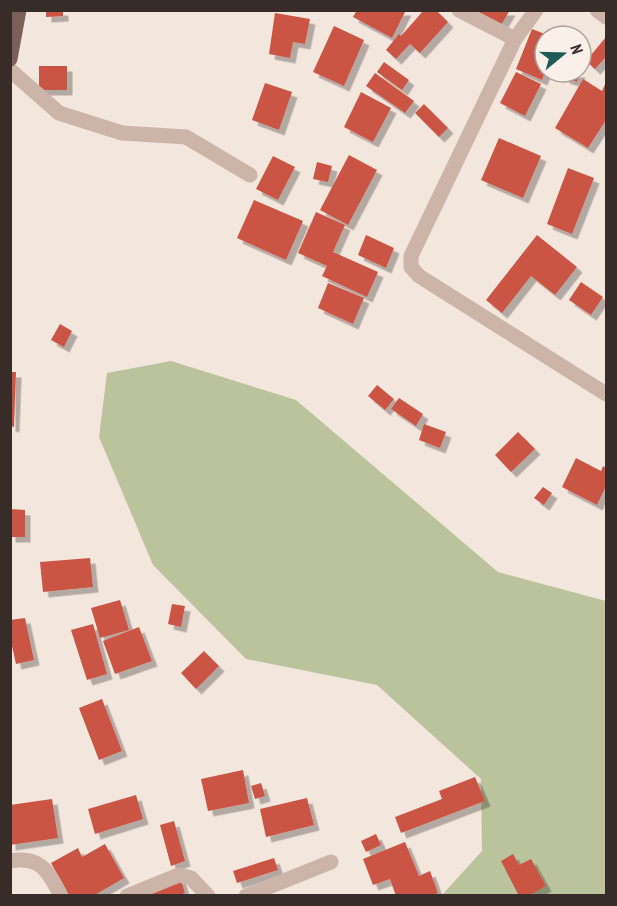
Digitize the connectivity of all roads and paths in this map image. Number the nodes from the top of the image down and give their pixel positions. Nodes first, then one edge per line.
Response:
1 (19, 10) edge
2 (459, 10) edge
3 (536, 10) edge
4 (597, 10) edge
5 (606, 17) edge
6 (515, 39) junction
7 (10, 59) edge
8 (10, 70) edge
9 (250, 175) dead end
10 (606, 394) edge
11 (10, 861) edge
12 (331, 862) dead end
13 (62, 896) edge
14 (127, 896) edge
15 (208, 896) edge
16 (246, 896) edge

1 - 7 main road
2 - 6 street
3 - 6 street
4 - 5 street
6 - 10 street
8 - 9 street
11 - 13 street
12 - 16 street
14 - 15 street

